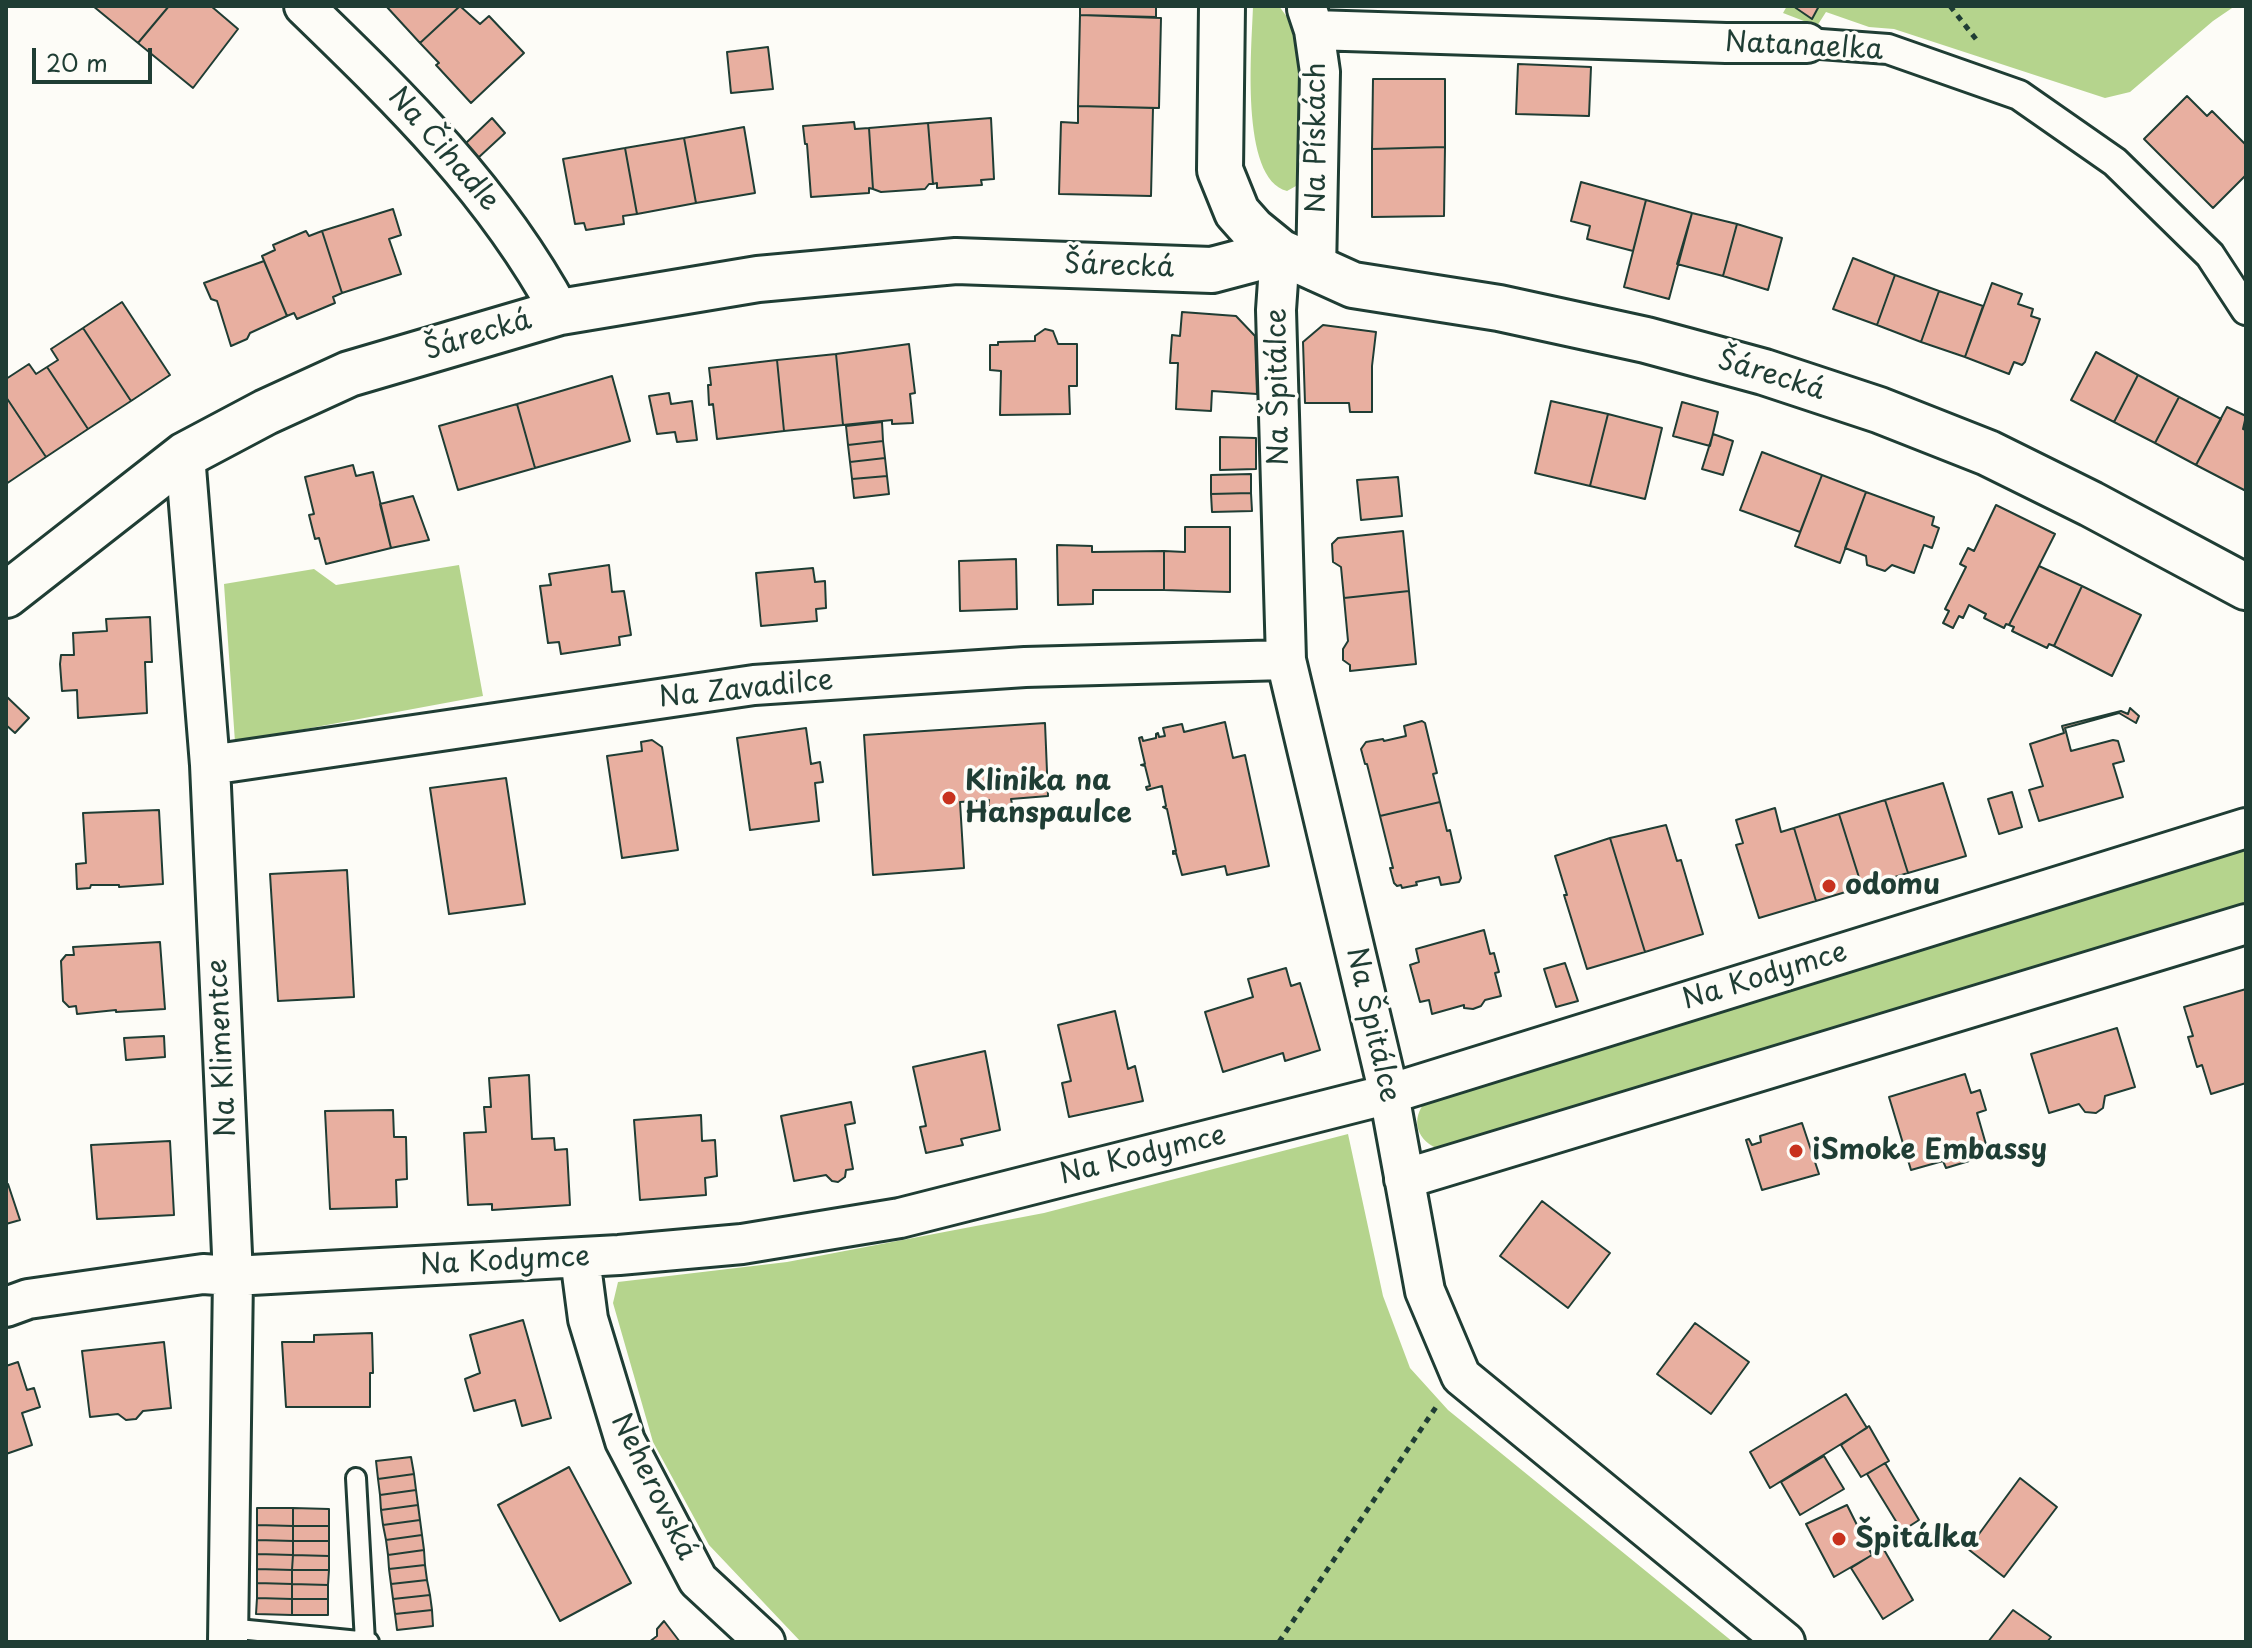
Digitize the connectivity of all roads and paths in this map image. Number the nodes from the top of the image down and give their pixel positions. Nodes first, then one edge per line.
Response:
1 (304, 6) edge
2 (1222, 6) edge
3 (1310, 18) edge
4 (1807, 43) joint
5 (1298, 261) junction
6 (2246, 310) edge
7 (560, 312) junction
8 (185, 455) junction
9 (2246, 587) edge
10 (6, 595) edge
11 (1286, 660) junction
12 (210, 765) junction
13 (2246, 828) edge
14 (2246, 924) edge
15 (1389, 1094) junction
16 (1404, 1179) junction
17 (580, 1258) junction
18 (233, 1276) junction
19 (6, 1307) edge
20 (1439, 1402) dead end
21 (356, 1478) dead end
22 (228, 1635) edge
23 (367, 1642) edge
24 (765, 1642) edge
25 (1279, 1642) edge
26 (1785, 1642) edge

1 - 7 street, Na Čihadle
2 - 5 street
3 - 4 street, Natanaelka
3 - 5 street, Na Pískách
4 - 6 street, Natanaelka
5 - 7 street, Šárecká
5 - 9 street, Šárecká
5 - 11 street, Na Špitálce
7 - 8 street, Šárecká
8 - 10 street, Šárecká
8 - 12 street, Na Klimentce
11 - 12 street, Na Zavadilce
11 - 15 street, Na Špitálce
12 - 18 street, Na Klimentce
13 - 15 street, Na Kodymce
14 - 16 street
15 - 16 street, Na Špitálce
15 - 17 street, Na Kodymce
16 - 26 street, Na Špitálce
17 - 18 street, Na Kodymce
17 - 24 street, Neherovská
18 - 19 street, Na Kodymce
18 - 22 street, Na Klimentce
20 - 25 path
21 - 23 lane
22 - 23 lane

